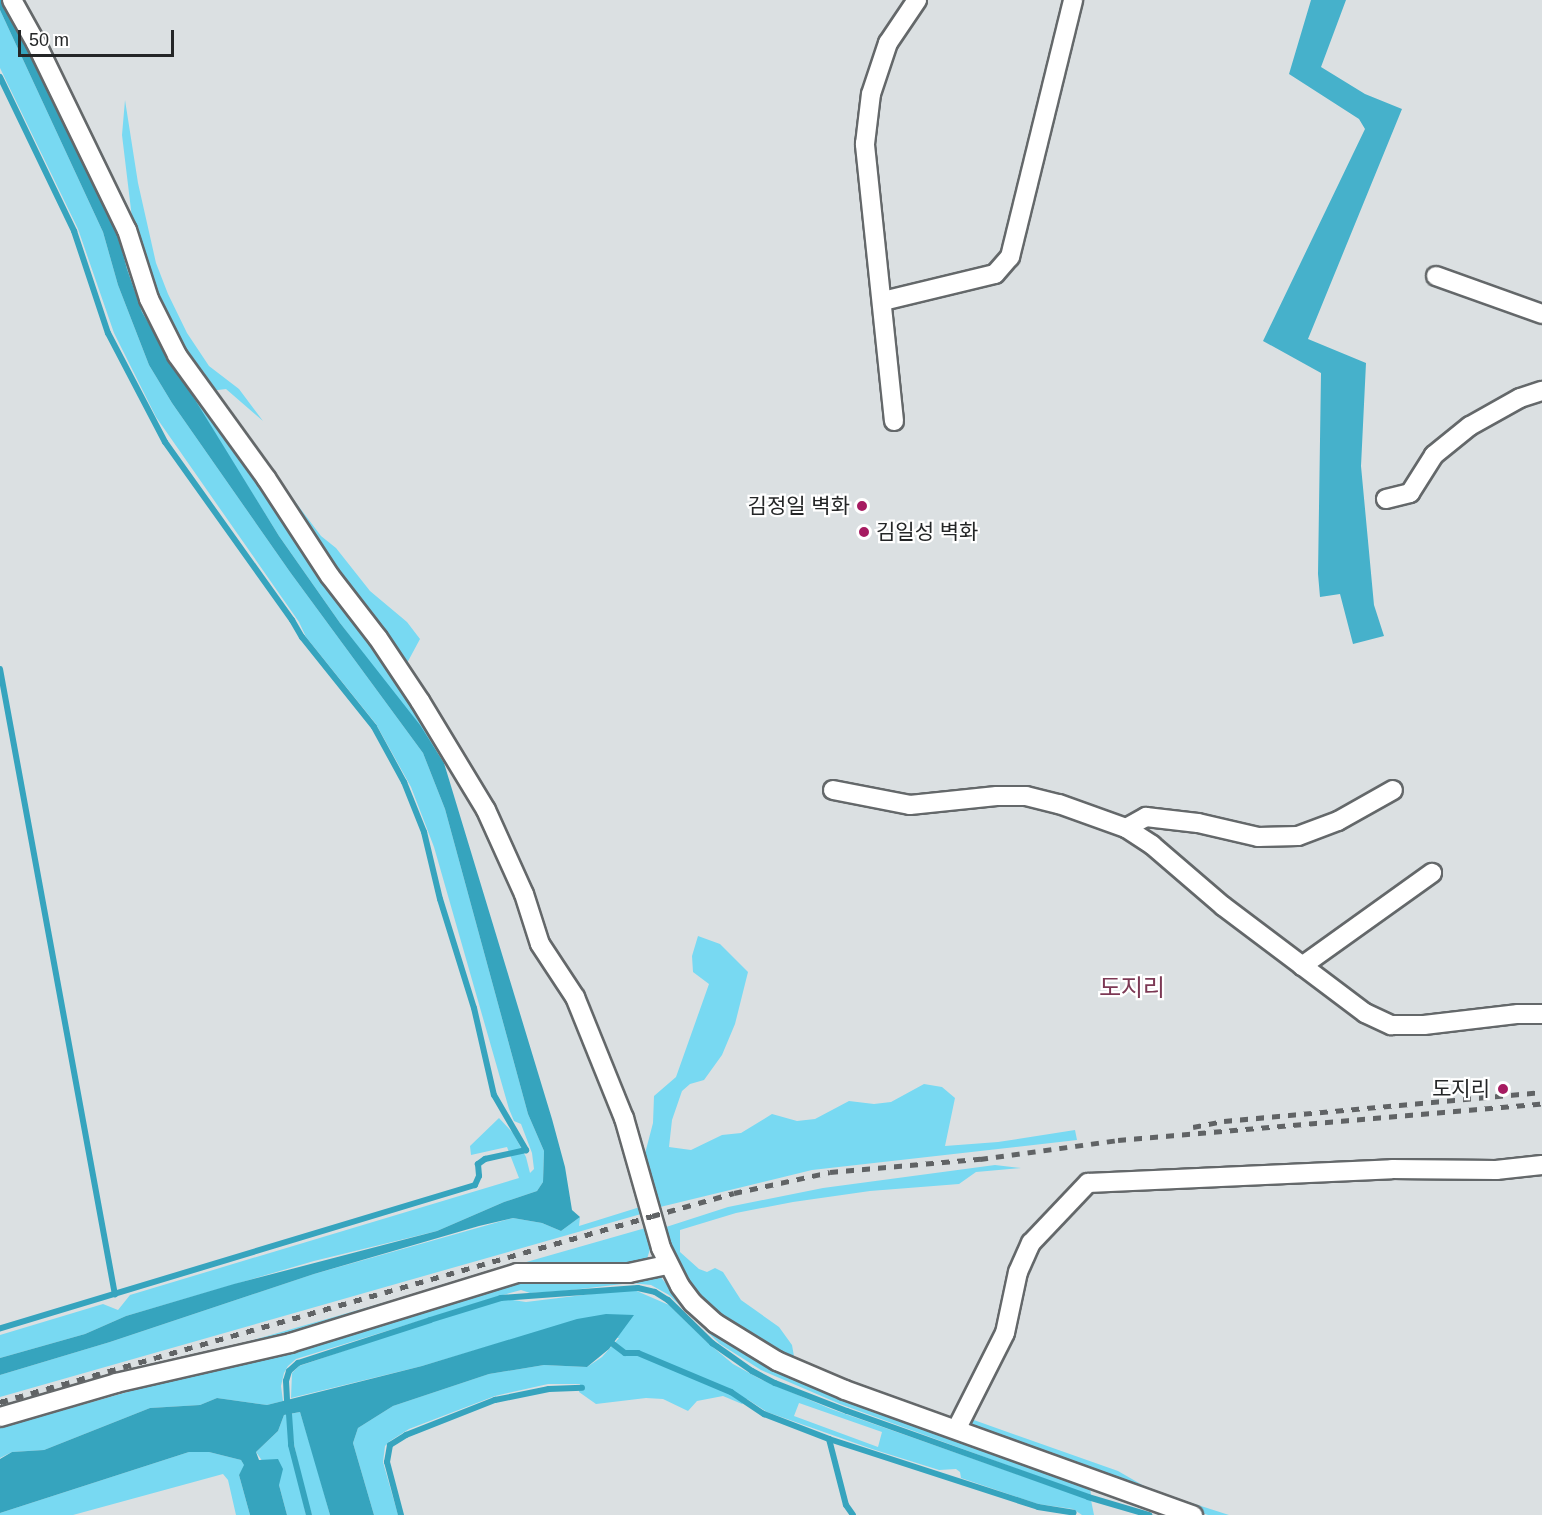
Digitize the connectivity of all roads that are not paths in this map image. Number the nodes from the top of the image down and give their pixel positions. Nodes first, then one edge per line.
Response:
1 (12, 0) edge
2 (917, 0) edge
3 (1073, 0) edge
4 (1436, 276) dead end
5 (883, 301) junction
6 (1542, 314) edge
7 (1542, 391) edge
8 (894, 421) dead end
9 (1386, 499) dead end
10 (833, 790) dead end
11 (1393, 790) dead end
12 (1126, 828) junction
13 (1432, 873) dead end
14 (1302, 966) junction
15 (1542, 1014) edge
16 (1542, 1165) edge
17 (667, 1264) junction
18 (0, 1417) edge
19 (957, 1428) junction
20 (1193, 1515) edge

1 - 17 street
2 - 5 street
3 - 5 street
4 - 6 street
5 - 8 street
7 - 9 street
10 - 12 street
11 - 12 street
12 - 14 street
13 - 14 street
14 - 15 street
16 - 19 street
17 - 18 street
17 - 19 street
19 - 20 street

